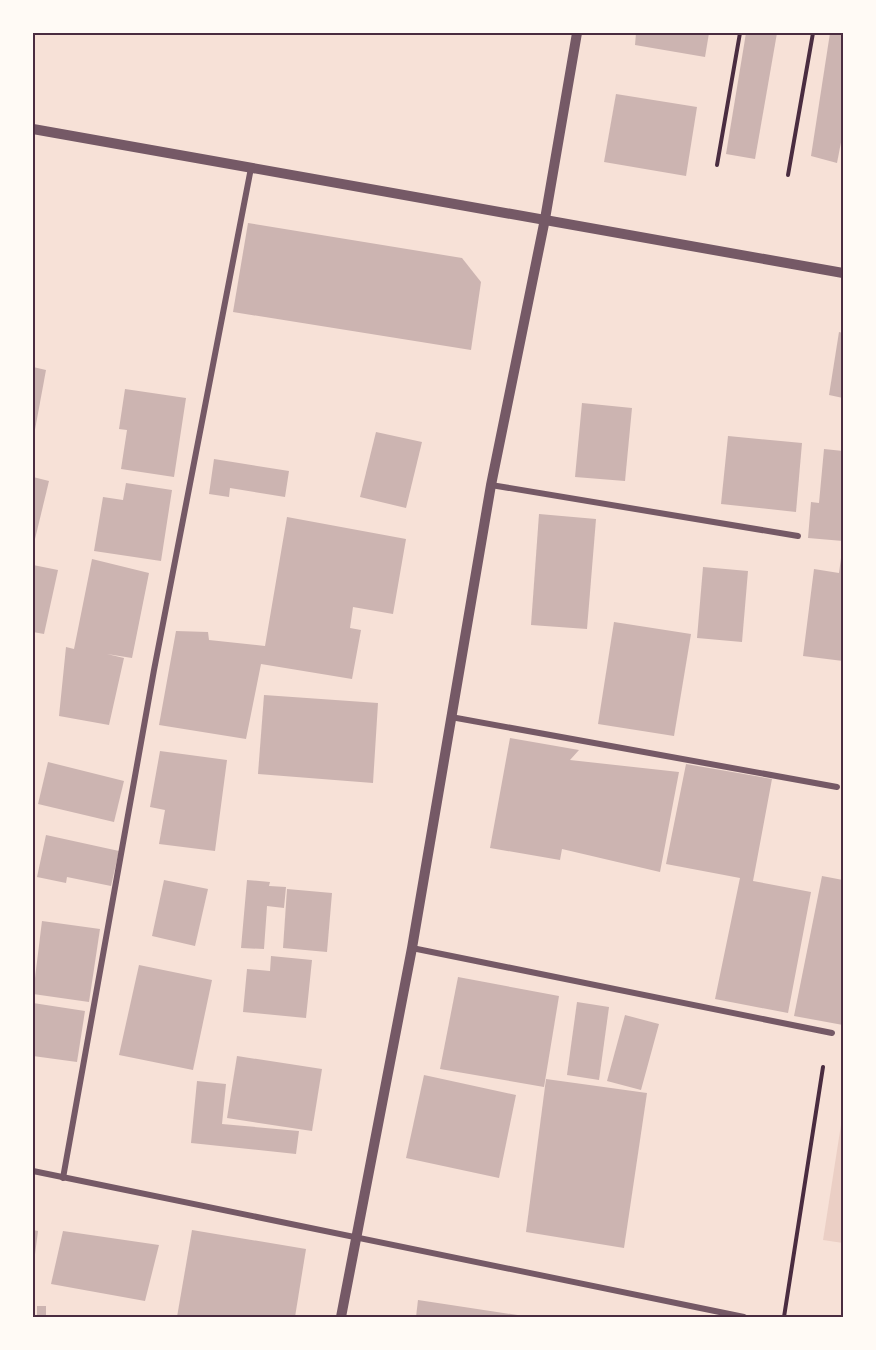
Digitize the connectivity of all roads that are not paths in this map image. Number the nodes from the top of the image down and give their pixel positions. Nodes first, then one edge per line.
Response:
1 (577, 33) edge
2 (33, 129) edge
3 (251, 168) junction
4 (545, 219) junction
5 (843, 273) edge
6 (491, 485) junction
7 (798, 537) dead end
8 (451, 717) junction
9 (837, 787) dead end
10 (412, 948) junction
11 (832, 1033) dead end
12 (33, 1170) edge
13 (63, 1178) junction
14 (355, 1237) junction
15 (341, 1317) edge
16 (744, 1317) edge

1 - 4 street
2 - 3 street
3 - 4 street
3 - 13 street
4 - 5 street
4 - 6 street
6 - 7 street
6 - 8 street
8 - 9 street
8 - 10 street
10 - 11 street
10 - 14 street
12 - 13 street
13 - 14 street
14 - 15 street
14 - 16 street

